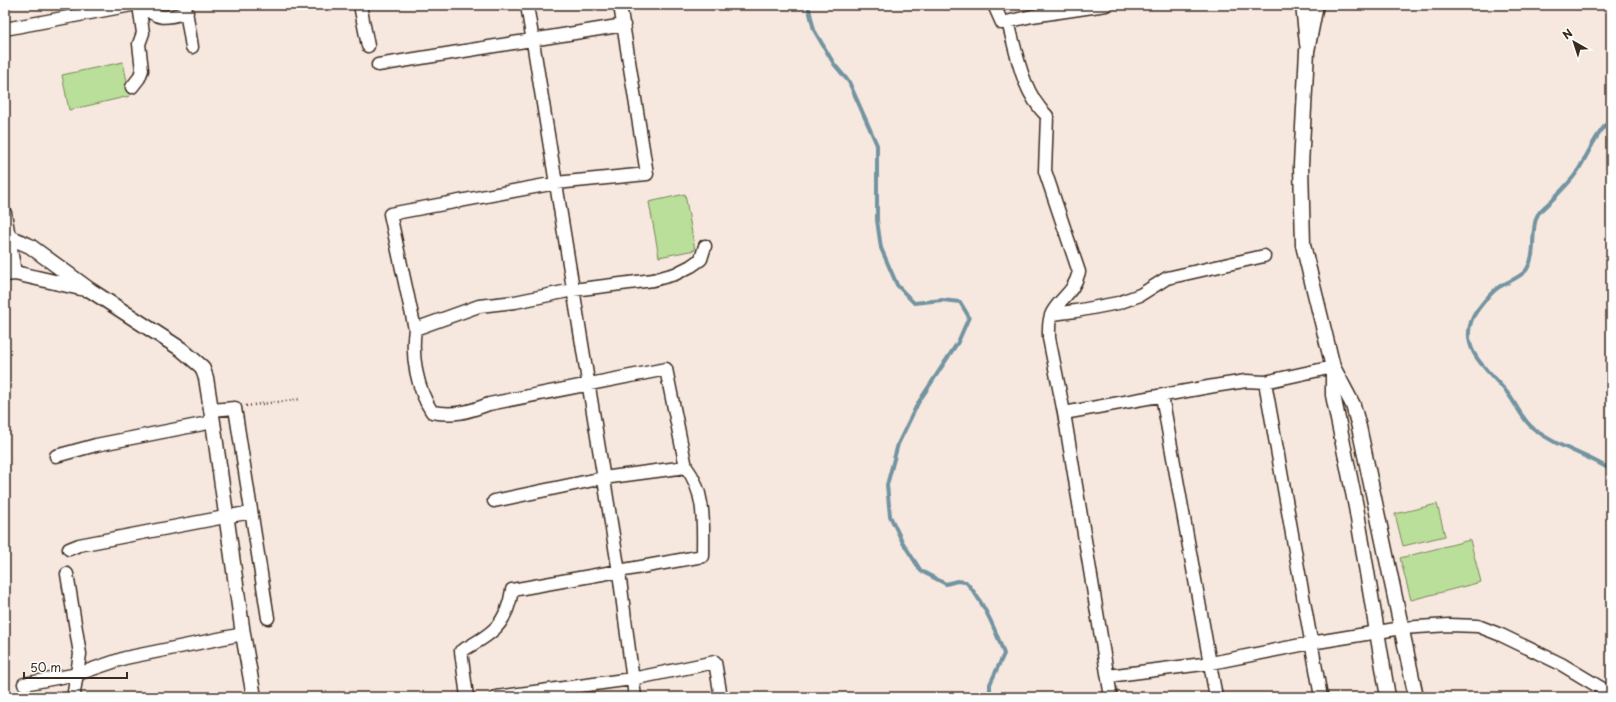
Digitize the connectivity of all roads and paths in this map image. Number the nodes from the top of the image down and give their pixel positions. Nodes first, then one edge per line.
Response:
1 (132, 5) edge
2 (140, 5) edge
3 (360, 5) edge
4 (528, 5) edge
5 (620, 5) edge
6 (994, 5) edge
7 (1106, 5) edge
8 (1302, 5) edge
9 (1316, 5) edge
10 (186, 9) edge
11 (1008, 22) junction
12 (624, 25) junction
13 (5, 29) edge
14 (533, 39) junction
15 (192, 46) dead end
16 (368, 46) dead end
17 (1307, 51) junction
18 (378, 65) dead end
19 (132, 87) dead end
20 (556, 183) junction
21 (5, 213) edge
22 (7, 238) edge
23 (705, 246) dead end
24 (1264, 256) dead end
25 (10, 273) edge
26 (90, 290) junction
27 (573, 290) junction
28 (1052, 314) junction
29 (415, 330) junction
30 (1333, 367) junction
31 (1265, 382) junction
32 (589, 384) junction
33 (1162, 396) junction
34 (301, 399) dead end
35 (236, 408) junction
36 (1064, 413) junction
37 (212, 416) junction
38 (56, 456) dead end
39 (686, 466) junction
40 (603, 478) junction
41 (494, 501) dead end
42 (251, 512) junction
43 (226, 516) junction
44 (70, 549) dead end
45 (619, 572) junction
46 (67, 574) dead end
47 (268, 618) dead end
48 (1402, 628) junction
49 (1376, 632) junction
50 (243, 634) junction
51 (1311, 644) junction
52 (1210, 663) junction
53 (78, 674) junction
54 (1108, 676) junction
55 (632, 679) junction
56 (24, 684) dead end
57 (1611, 694) edge
58 (75, 697) edge
59 (254, 697) edge
60 (467, 697) edge
61 (496, 697) edge
62 (635, 697) edge
63 (721, 697) edge
64 (1112, 697) edge
65 (1216, 697) edge
66 (1321, 697) edge
67 (1388, 697) edge
68 (1416, 697) edge

1 - 13 street
2 - 10 street
2 - 19 street
3 - 16 street
4 - 14 street
5 - 12 street
6 - 11 street
7 - 11 street
8 - 17 street
9 - 17 street
10 - 15 street
11 - 28 street
12 - 14 street
12 - 20 street
14 - 18 street
14 - 20 street
17 - 30 street
20 - 27 street
20 - 29 street
21 - 22 street
22 - 25 street
22 - 26 street
23 - 27 street
24 - 28 street
25 - 26 street
26 - 37 street
27 - 29 street
27 - 32 street
28 - 36 street
29 - 32 street
30 - 31 street
30 - 48 street
30 - 49 street
31 - 33 street
31 - 51 street
32 - 39 street
32 - 40 street
33 - 36 street
33 - 52 street
34 - 35 path
35 - 37 street
35 - 42 street
36 - 54 street
37 - 38 street
37 - 43 street
39 - 40 street
39 - 45 street
40 - 41 street
40 - 45 street
42 - 43 street
42 - 47 street
43 - 44 street
43 - 50 street
45 - 55 street
45 - 60 street
46 - 53 street
48 - 49 street
48 - 57 street
48 - 68 street
49 - 51 street
49 - 67 street
50 - 53 street
50 - 59 street
51 - 52 street
51 - 66 street
52 - 54 street
52 - 65 street
53 - 56 street
53 - 58 street
54 - 64 street
55 - 61 street
55 - 62 street
55 - 63 street

